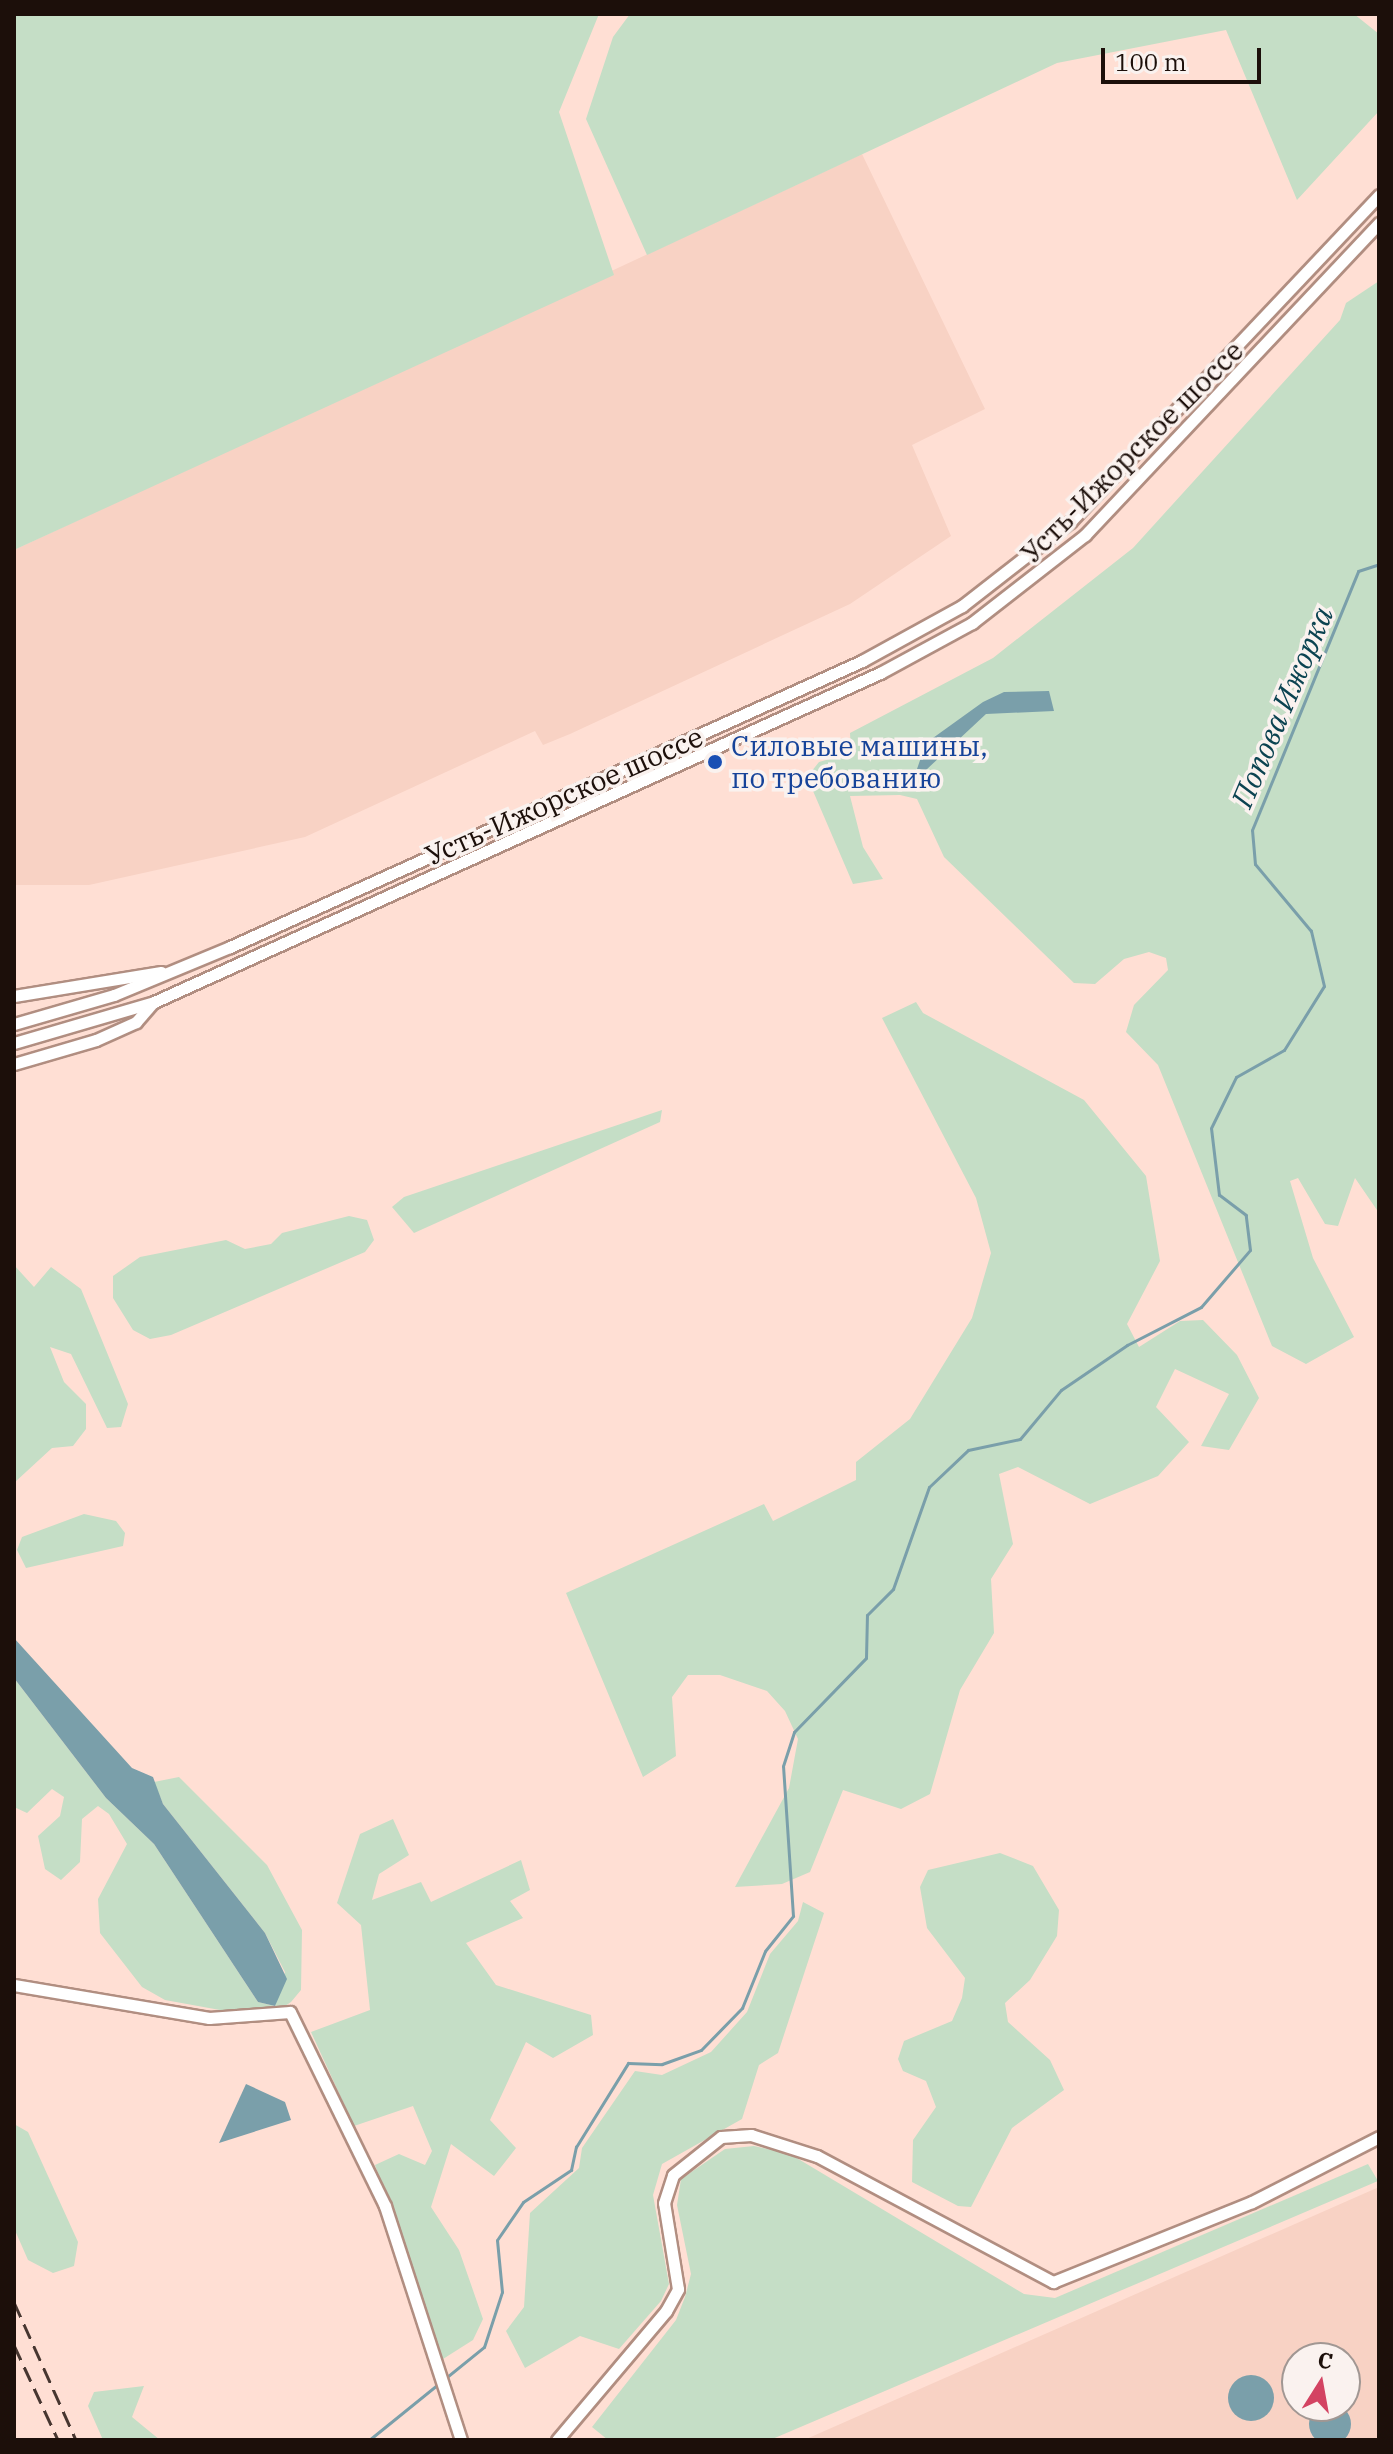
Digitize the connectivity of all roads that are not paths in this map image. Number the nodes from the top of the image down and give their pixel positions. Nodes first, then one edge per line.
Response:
1 (1379, 195) edge
2 (1379, 223) edge
3 (174, 972) junction
4 (14, 996) edge
5 (154, 1002) junction
6 (14, 1024) edge
7 (14, 1043) edge
8 (14, 1064) edge
9 (14, 1985) edge
10 (1379, 2137) edge
11 (461, 2440) edge
12 (557, 2440) edge

1 - 3 street, Усть-Ижорское шоссе
2 - 5 street, Усть-Ижорское шоссе
3 - 4 street
3 - 6 street, Усть-Ижорское шоссе
5 - 7 street, Усть-Ижорское шоссе
5 - 8 street
9 - 11 street
10 - 12 street

